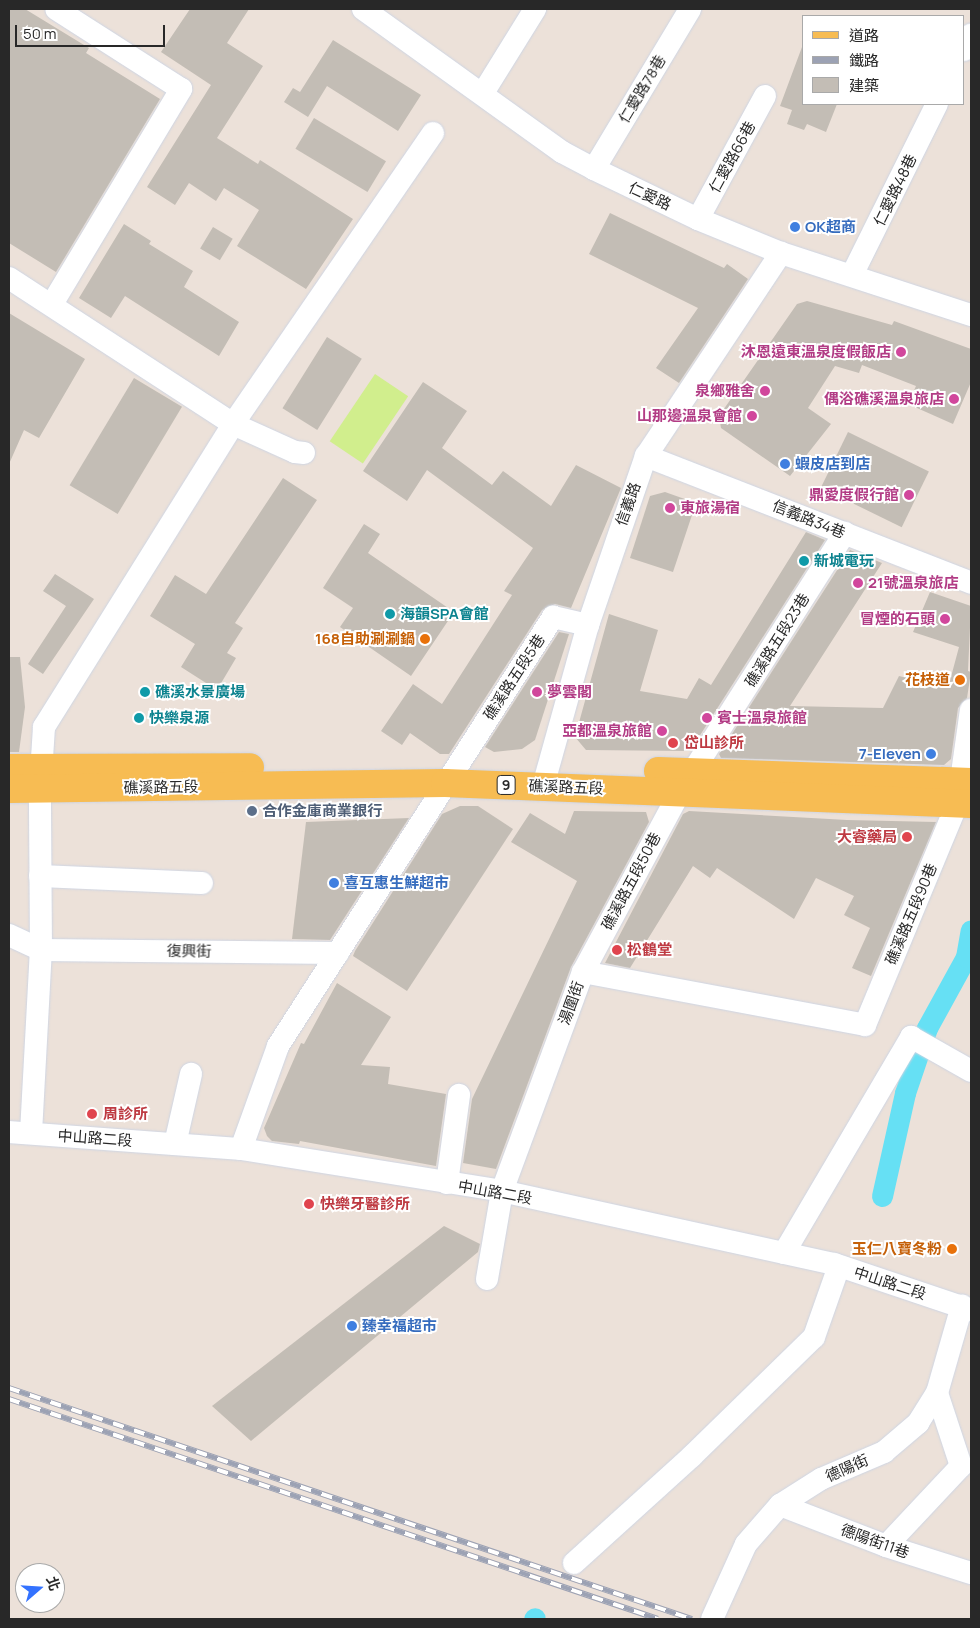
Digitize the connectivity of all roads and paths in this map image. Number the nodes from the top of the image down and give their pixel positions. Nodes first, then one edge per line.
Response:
1 (56, 9) edge
2 (363, 9) edge
3 (535, 9) edge
4 (690, 9) edge
5 (971, 35) edge
6 (965, 48) edge
7 (482, 93) junction
8 (765, 96) dead end
9 (937, 105) edge
10 (433, 133) dead end
11 (594, 169) junction
12 (698, 219) junction
13 (782, 253) junction
14 (852, 275) junction
15 (9, 278) edge
16 (52, 304) junction
17 (971, 315) edge
18 (233, 424) junction
19 (304, 453) dead end
20 (646, 456) junction
21 (845, 533) junction
22 (971, 583) edge
23 (588, 625) junction
24 (971, 710) edge
25 (9, 768) edge
26 (451, 775) junction
27 (545, 777) junction
28 (40, 778) junction
29 (688, 781) junction
30 (9, 789) edge
31 (965, 792) edge
32 (40, 876) junction
33 (202, 883) dead end
34 (9, 935) edge
35 (41, 950) junction
36 (338, 952) junction
37 (583, 972) junction
38 (865, 1026) joint
39 (971, 1071) edge
40 (191, 1074) dead end
41 (460, 1095) dead end
42 (20, 1132) edge
43 (174, 1144) junction
44 (241, 1149) junction
45 (447, 1183) junction
46 (502, 1191) junction
47 (784, 1253) junction
48 (839, 1266) junction
49 (487, 1280) dead end
50 (967, 1308) edge
51 (937, 1393) junction
52 (780, 1505) junction
53 (886, 1546) junction
54 (574, 1563) dead end
55 (971, 1573) edge
56 (712, 1619) edge

1 - 16 street
2 - 7 street, 仁愛路
3 - 7 street
4 - 11 street, 仁愛路78巷
5 - 6 street
7 - 11 street, 仁愛路
8 - 12 street, 仁愛路66巷
9 - 14 street, 仁愛路48巷
10 - 18 street
11 - 12 street, 仁愛路
12 - 13 street, 仁愛路
13 - 14 street, 仁愛路
13 - 20 street, 信義路
14 - 17 street, 仁愛路
15 - 16 street
16 - 18 street
18 - 19 street
18 - 28 street
20 - 21 street, 信義路34巷
20 - 23 street, 信義路
21 - 22 street, 信義路34巷
21 - 29 street, 礁溪路五段23巷
23 - 26 street, 礁溪路五段5巷
23 - 27 street, 信義路
24 - 31 street
25 - 28 main road, 9
26 - 27 main road, 礁溪路五段 / 9
26 - 28 main road, 礁溪路五段 / 9
26 - 36 street
27 - 29 main road, 礁溪路五段 / 9
28 - 30 main road, 9
28 - 32 street
29 - 31 main road, 礁溪路五段 / 9
29 - 37 street, 礁溪路五段50巷
31 - 38 street, 礁溪路五段90巷
32 - 33 street
32 - 35 street
34 - 35 street
35 - 36 street, 復興街
35 - 42 street
36 - 44 street
37 - 38 street, 湯圍街
37 - 46 street, 湯圍街
39 - 47 street
40 - 43 street
41 - 45 street
42 - 43 street, 中山路二段
43 - 44 street, 中山路二段
44 - 45 street, 中山路二段
45 - 46 street, 中山路二段
46 - 47 street, 中山路二段
46 - 49 street, 湯圍街
47 - 48 street, 中山路二段
48 - 50 street, 中山路二段
48 - 54 street
50 - 51 street, 德陽街
51 - 52 street, 德陽街
51 - 53 street
52 - 53 street, 德陽街11巷
52 - 56 street, 德陽街
53 - 55 street, 德陽街11巷

